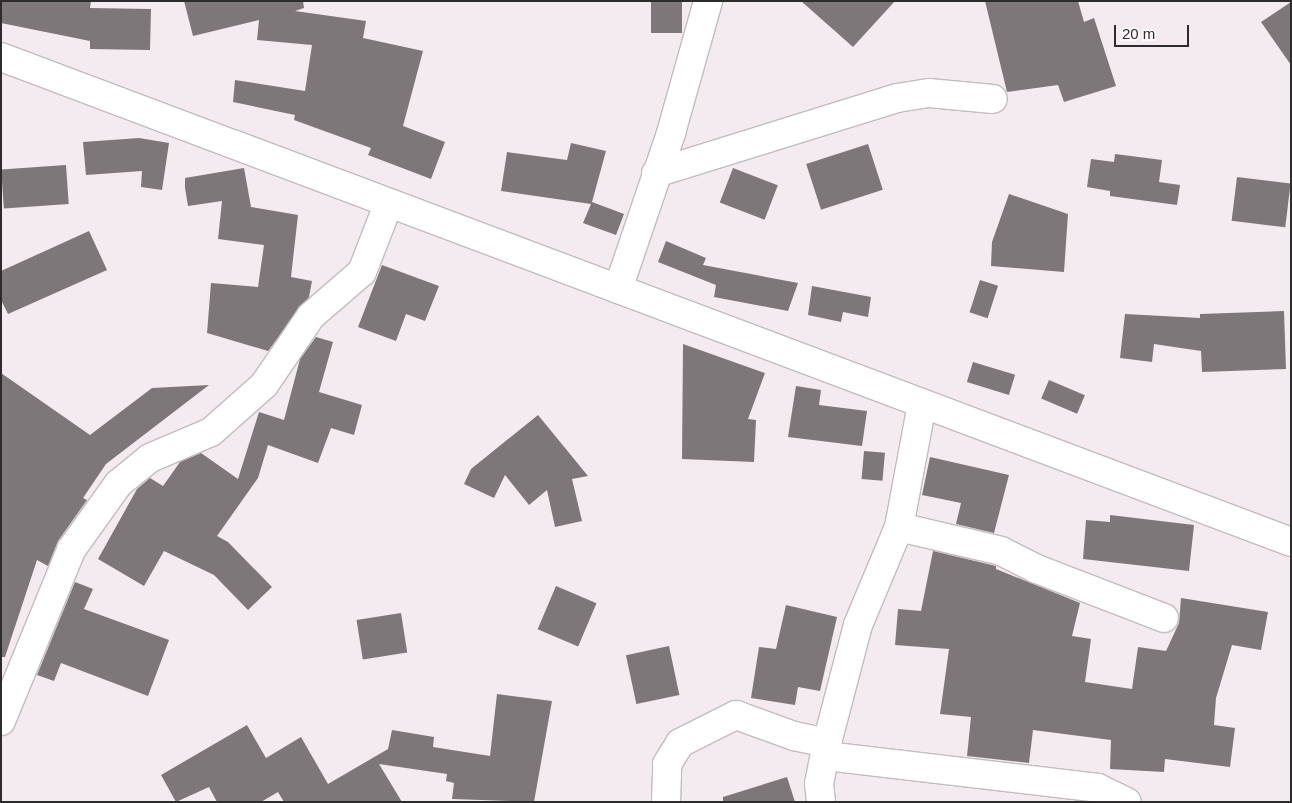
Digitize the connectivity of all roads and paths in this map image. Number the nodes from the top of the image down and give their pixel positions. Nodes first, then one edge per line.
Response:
1 (708, 1) edge
2 (1, 57) edge
3 (993, 100) dead end
4 (656, 173) junction
5 (388, 205) junction
6 (618, 290) junction
7 (922, 404) junction
8 (899, 527) junction
9 (1291, 542) edge
10 (1164, 618) dead end
11 (1, 720) edge
12 (827, 750) junction
13 (666, 802) edge
14 (821, 802) edge
15 (1127, 802) edge

1 - 4 street
2 - 5 street
3 - 4 street
4 - 6 street
5 - 6 street
5 - 11 street
6 - 7 street
7 - 8 street
7 - 9 street
8 - 10 street
8 - 12 street
12 - 13 street
12 - 14 street
12 - 15 street

